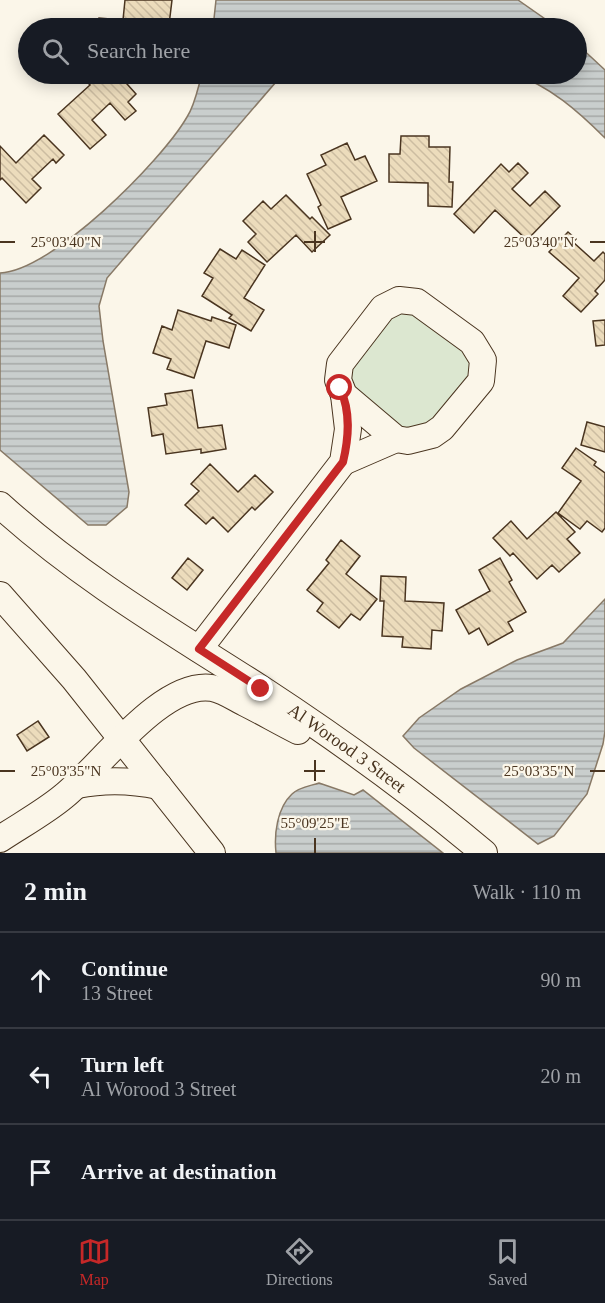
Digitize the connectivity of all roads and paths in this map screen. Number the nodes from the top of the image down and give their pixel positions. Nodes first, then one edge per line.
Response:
1 (344, 395) junction
2 (396, 439) junction
3 (343, 462) junction
4 (0, 505) edge
5 (0, 595) edge
6 (199, 649) junction
7 (122, 738) junction
8 (376, 769) junction
9 (77, 784) junction
10 (159, 786) junction
11 (0, 839) edge
12 (212, 853) edge
13 (484, 853) edge

1 - 2 street
1 - 2 street
1 - 3 street
2 - 3 street
3 - 6 street
4 - 6 street, Al Worood 3 Street
5 - 7 street
6 - 8 street, Al Worood 3 Street
7 - 8 street
7 - 9 street
7 - 10 street
8 - 13 street, Al Worood 3 Street
9 - 10 street
9 - 11 street
10 - 12 street

